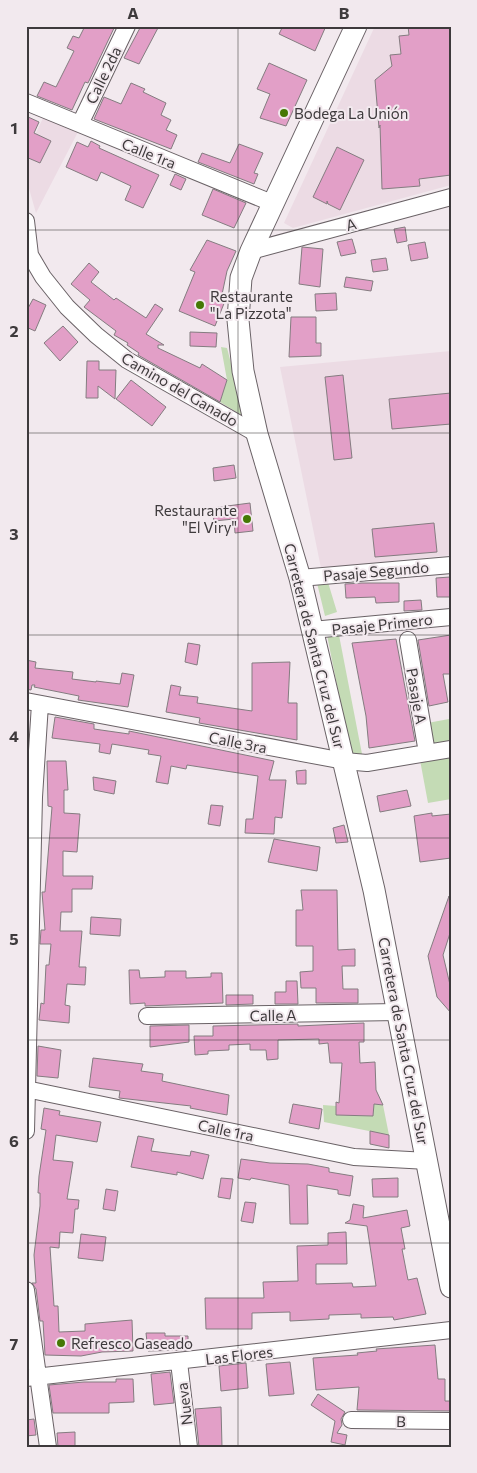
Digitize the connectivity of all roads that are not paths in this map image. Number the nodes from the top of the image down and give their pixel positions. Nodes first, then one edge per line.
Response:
1 (127, 26) edge
2 (356, 26) edge
3 (26, 102) edge
4 (80, 124) junction
5 (451, 197) edge
6 (272, 203) junction
7 (26, 221) edge
8 (251, 250) junction
9 (257, 434) junction
10 (451, 565) edge
11 (300, 578) junction
12 (451, 617) edge
13 (312, 630) junction
14 (408, 640) dead end
15 (33, 703) edge
16 (451, 749) edge
17 (427, 753) junction
18 (344, 761) junction
19 (398, 1012) junction
20 (147, 1016) dead end
21 (27, 1089) edge
22 (26, 1131) edge
23 (428, 1162) junction
24 (451, 1287) edge
25 (26, 1290) edge
26 (451, 1330) edge
27 (179, 1362) junction
28 (32, 1378) edge
29 (351, 1420) dead end
30 (451, 1421) edge
31 (48, 1447) edge
32 (189, 1447) edge

1 - 4 street, Calle 2da
2 - 6 main road, Carretera de Santa Cruz del Sur
3 - 4 street, Calle 1ra
4 - 6 street, Calle 1ra
5 - 8 street, A
6 - 8 main road, Carretera de Santa Cruz del Sur
7 - 9 street, Camino del Ganado
8 - 9 main road, Carretera de Santa Cruz del Sur
9 - 11 main road, Carretera de Santa Cruz del Sur
10 - 11 street, Pasaje Segundo
11 - 13 main road, Carretera de Santa Cruz del Sur
12 - 13 street, Pasaje Primero
13 - 18 main road, Carretera de Santa Cruz del Sur
14 - 17 street, Pasaje A
15 - 18 street, Calle 3ra
15 - 21 street
16 - 17 street, Calle 3ra
17 - 18 street, Calle 3ra
18 - 19 main road, Carretera de Santa Cruz del Sur
19 - 20 street, Calle A
19 - 23 main road, Carretera de Santa Cruz del Sur
21 - 22 street
21 - 23 street, Calle 1ra
23 - 24 main road, Carretera de Santa Cruz del Sur
25 - 28 street
26 - 27 street, Las Flores
27 - 28 street, Las Flores
27 - 32 street, Nueva
28 - 31 street
29 - 30 street, B

